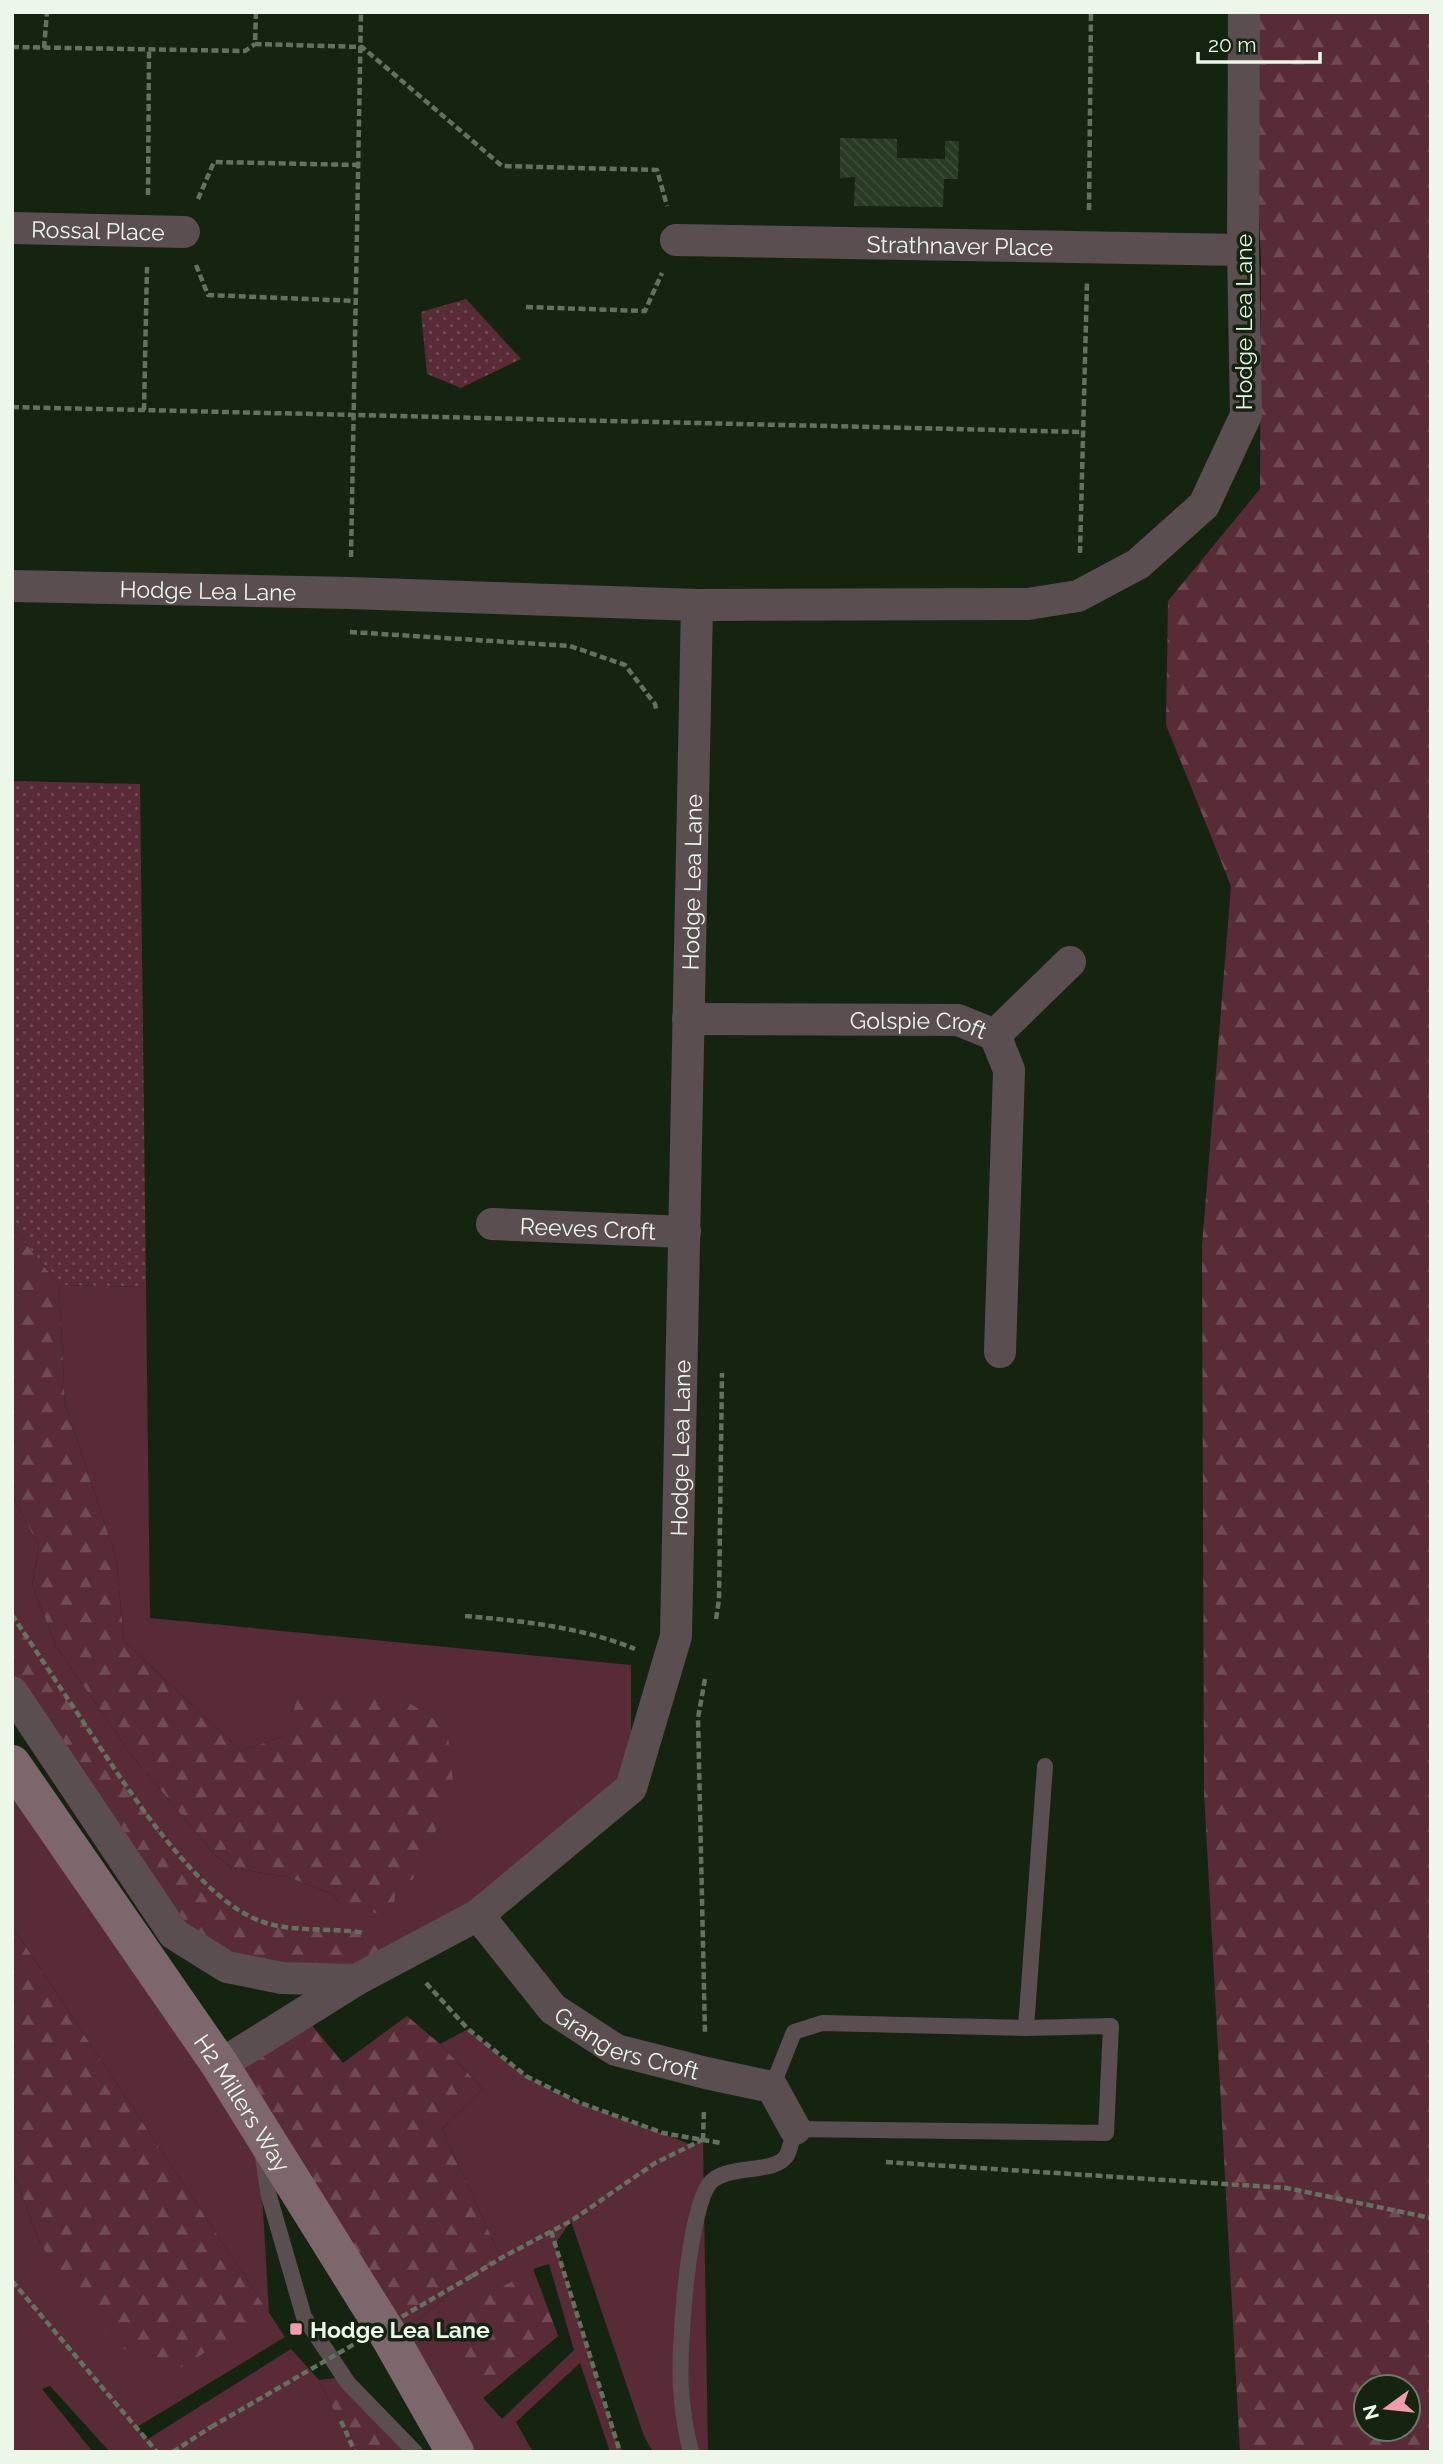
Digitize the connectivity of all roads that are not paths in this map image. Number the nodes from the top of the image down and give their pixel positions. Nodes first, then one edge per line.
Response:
1 (1244, 12) edge
2 (12, 228) edge
3 (184, 232) road end
4 (676, 240) road end
5 (1243, 250) junction
6 (12, 586) edge
7 (697, 604) junction
8 (1070, 962) dead end
9 (688, 1019) junction
10 (995, 1035) junction
11 (492, 1224) dead end
12 (685, 1232) junction
13 (1000, 1352) dead end
14 (12, 1692) edge
15 (12, 1764) edge
16 (1045, 1766) dead end
17 (478, 1915) junction
18 (356, 1980) junction
19 (1026, 2028) junction
20 (220, 2065) junction
21 (772, 2087) junction
22 (258, 2125) junction
23 (795, 2129) junction
24 (415, 2452) edge
25 (455, 2452) edge
26 (691, 2452) edge

1 - 5 street, Hodge Lea Lane
2 - 3 street, Rossal Place
4 - 5 street, Strathnaver Place
5 - 7 street, Hodge Lea Lane
6 - 7 street, Hodge Lea Lane
7 - 9 street, Hodge Lea Lane
8 - 10 street
9 - 10 street, Golspie Croft
9 - 12 street, Hodge Lea Lane
10 - 13 street, Golspie Croft
11 - 12 street, Reeves Croft
12 - 17 street, Hodge Lea Lane
14 - 18 street
15 - 20 street, H2 Millers Way
16 - 19 lane
17 - 18 street, Hodge Lea Lane
17 - 21 street, Grangers Croft
18 - 20 street, Hodge Lea Lane
19 - 21 lane
19 - 23 lane
20 - 22 street, H2 Millers Way
21 - 23 street
22 - 24 lane
22 - 25 street, H2 Millers Way
23 - 26 lane

